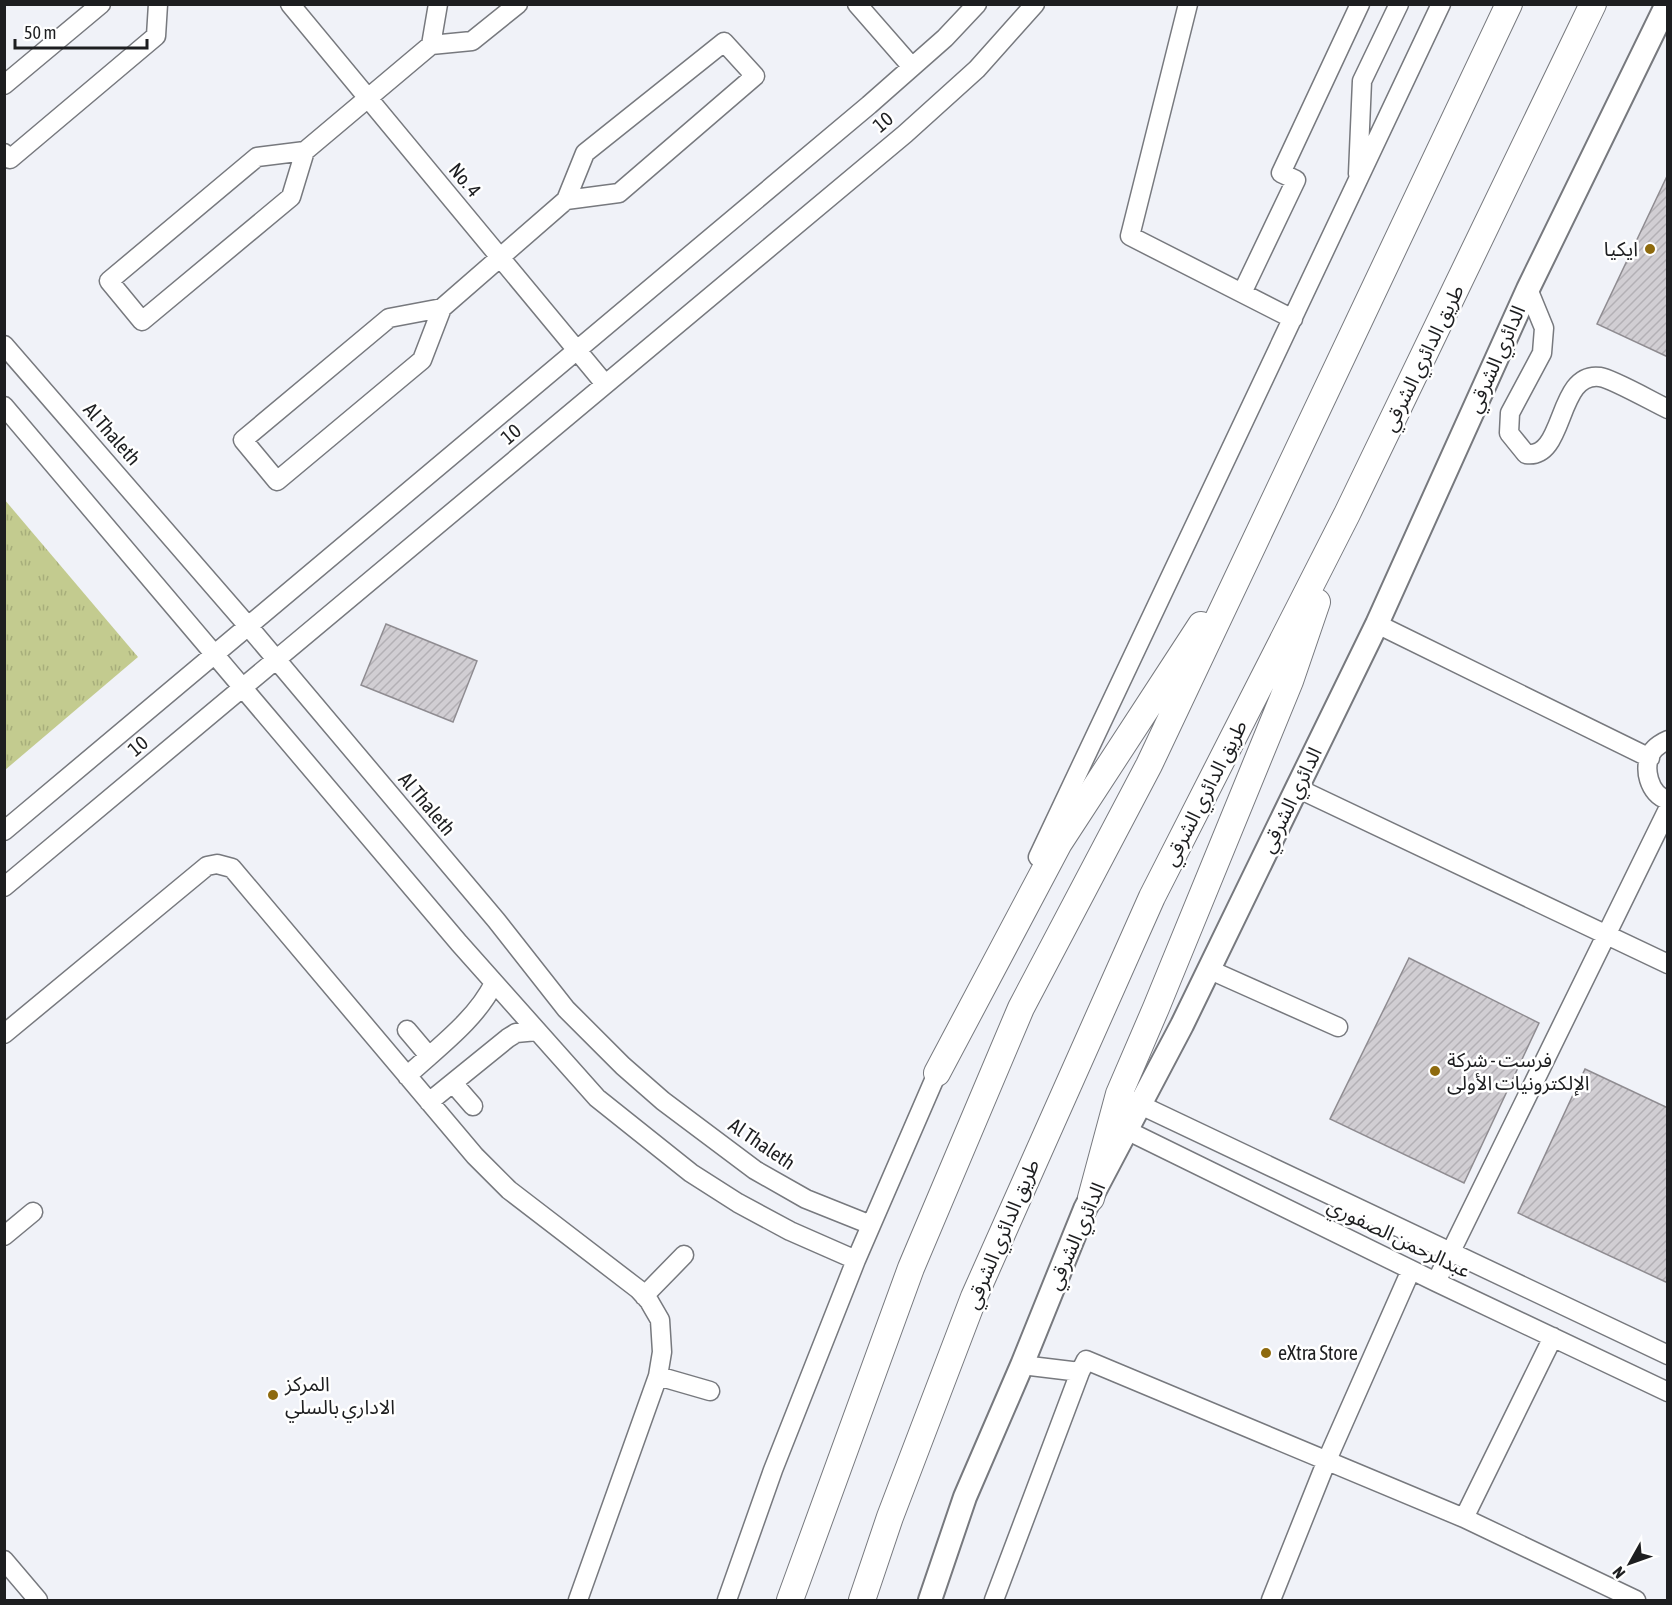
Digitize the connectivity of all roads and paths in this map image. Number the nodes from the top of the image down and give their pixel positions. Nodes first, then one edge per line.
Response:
1 (101, 4) edge
2 (158, 4) edge
3 (290, 4) edge
4 (438, 4) edge
5 (518, 4) edge
6 (857, 4) edge
7 (977, 4) edge
8 (1035, 4) edge
9 (1188, 4) edge
10 (1360, 4) edge
11 (1399, 4) edge
12 (1442, 4) edge
13 (1509, 4) edge
14 (1593, 4) edge
15 (1667, 4) edge
16 (431, 45) junction
17 (912, 67) junction
18 (4, 85) edge
19 (368, 98) junction
20 (305, 151) junction
21 (4, 153) edge
22 (1357, 183) junction
23 (566, 200) junction
24 (501, 258) junction
25 (1528, 290) junction
26 (1242, 293) junction
27 (442, 308) junction
28 (1293, 319) junction
29 (4, 345) edge
30 (577, 350) junction
31 (605, 384) junction
32 (4, 406) edge
33 (1668, 409) edge
34 (1347, 514) junction
35 (1257, 540) junction
36 (1377, 624) junction
37 (248, 627) junction
38 (215, 654) junction
39 (276, 660) junction
40 (243, 687) junction
41 (1668, 740) edge
42 (1650, 758) junction
43 (1297, 788) junction
44 (1668, 800) edge
45 (1668, 808) edge
46 (4, 831) edge
47 (4, 886) edge
48 (1606, 934) junction
49 (1668, 964) edge
50 (1208, 969) junction
51 (494, 983) junction
52 (1338, 1027) dead end
53 (407, 1029) dead end
54 (6, 1031) edge
55 (537, 1031) junction
56 (429, 1056) junction
57 (937, 1072) junction
58 (407, 1076) junction
59 (453, 1083) junction
60 (1130, 1100) junction
61 (429, 1102) junction
62 (473, 1106) dead end
63 (1119, 1126) junction
64 (1090, 1198) joint
65 (33, 1212) dead end
66 (872, 1225) junction
67 (4, 1236) edge
68 (1450, 1252) junction
69 (684, 1255) dead end
70 (856, 1260) junction
71 (1411, 1270) junction
72 (1436, 1282) junction
73 (644, 1296) junction
74 (1553, 1336) junction
75 (1668, 1355) edge
76 (1022, 1365) junction
77 (1080, 1372) junction
78 (658, 1376) junction
79 (710, 1391) dead end
80 (1668, 1392) edge
81 (1327, 1460) junction
82 (1464, 1518) junction
83 (6, 1565) edge
84 (35, 1600) edge
85 (578, 1600) edge
86 (727, 1600) edge
87 (790, 1600) edge
88 (862, 1600) edge
89 (930, 1600) edge
90 (994, 1600) edge
91 (1271, 1600) edge
92 (1636, 1600) edge

1 - 18 street
2 - 21 street
3 - 19 street, No. 4
4 - 16 street
5 - 16 street
6 - 17 street
7 - 17 street, 10
8 - 31 street, 10
9 - 26 street
10 - 26 street
11 - 22 street
12 - 22 street
13 - 35 highway
14 - 34 highway, طريق الدائري الشرقي
15 - 25 main road, الدائري الشرقي
16 - 19 street
17 - 30 street, 10
19 - 20 street
19 - 24 street, No. 4
20 - 20 street
22 - 28 street
23 - 23 street
23 - 24 street
24 - 27 street
24 - 30 street, No. 4
25 - 33 street
25 - 36 main road, الدائري الشرقي
26 - 28 street
27 - 27 street
28 - 57 street
29 - 37 street, Al Thaleth
30 - 31 street, No. 4
30 - 37 street, 10
31 - 39 street, 10
32 - 38 street
34 - 60 highway
34 - 88 highway, طريق الدائري الشرقي
35 - 57 highway
35 - 87 highway
36 - 42 street
36 - 43 main road, الدائري الشرقي
37 - 38 street, 10
37 - 39 street, Al Thaleth
38 - 40 street
38 - 46 street, 10
39 - 40 street, 10
39 - 66 street, Al Thaleth
40 - 47 street, 10
40 - 51 street
41 - 42 street
42 - 44 street
43 - 48 street
43 - 50 main road, الدائري الشرقي
45 - 48 street
48 - 49 street
48 - 68 street
50 - 52 street
50 - 60 main road, الدائري الشرقي
51 - 55 street
51 - 56 street
53 - 56 street
54 - 58 street
55 - 59 street
55 - 70 street
56 - 58 street
57 - 66 street
58 - 61 street
59 - 61 street
59 - 62 street
60 - 63 highway
60 - 68 street, عبدالرحمن الصفوري
61 - 73 street
63 - 64 highway
63 - 71 street, عبدالرحمن الصفوري
64 - 76 main road, الدائري الشرقي
65 - 67 street
66 - 70 street
68 - 72 street
68 - 75 street, عبدالرحمن الصفوري
69 - 73 street
70 - 86 street
71 - 72 street, عبدالرحمن الصفوري
71 - 81 street
72 - 74 street, عبدالرحمن الصفوري
73 - 78 street
74 - 80 street, عبدالرحمن الصفوري
74 - 82 street
76 - 77 street
76 - 89 main road, الدائري الشرقي
77 - 81 street
77 - 90 street
78 - 79 street
78 - 85 street
81 - 82 street
81 - 91 street
82 - 92 street
83 - 84 street

